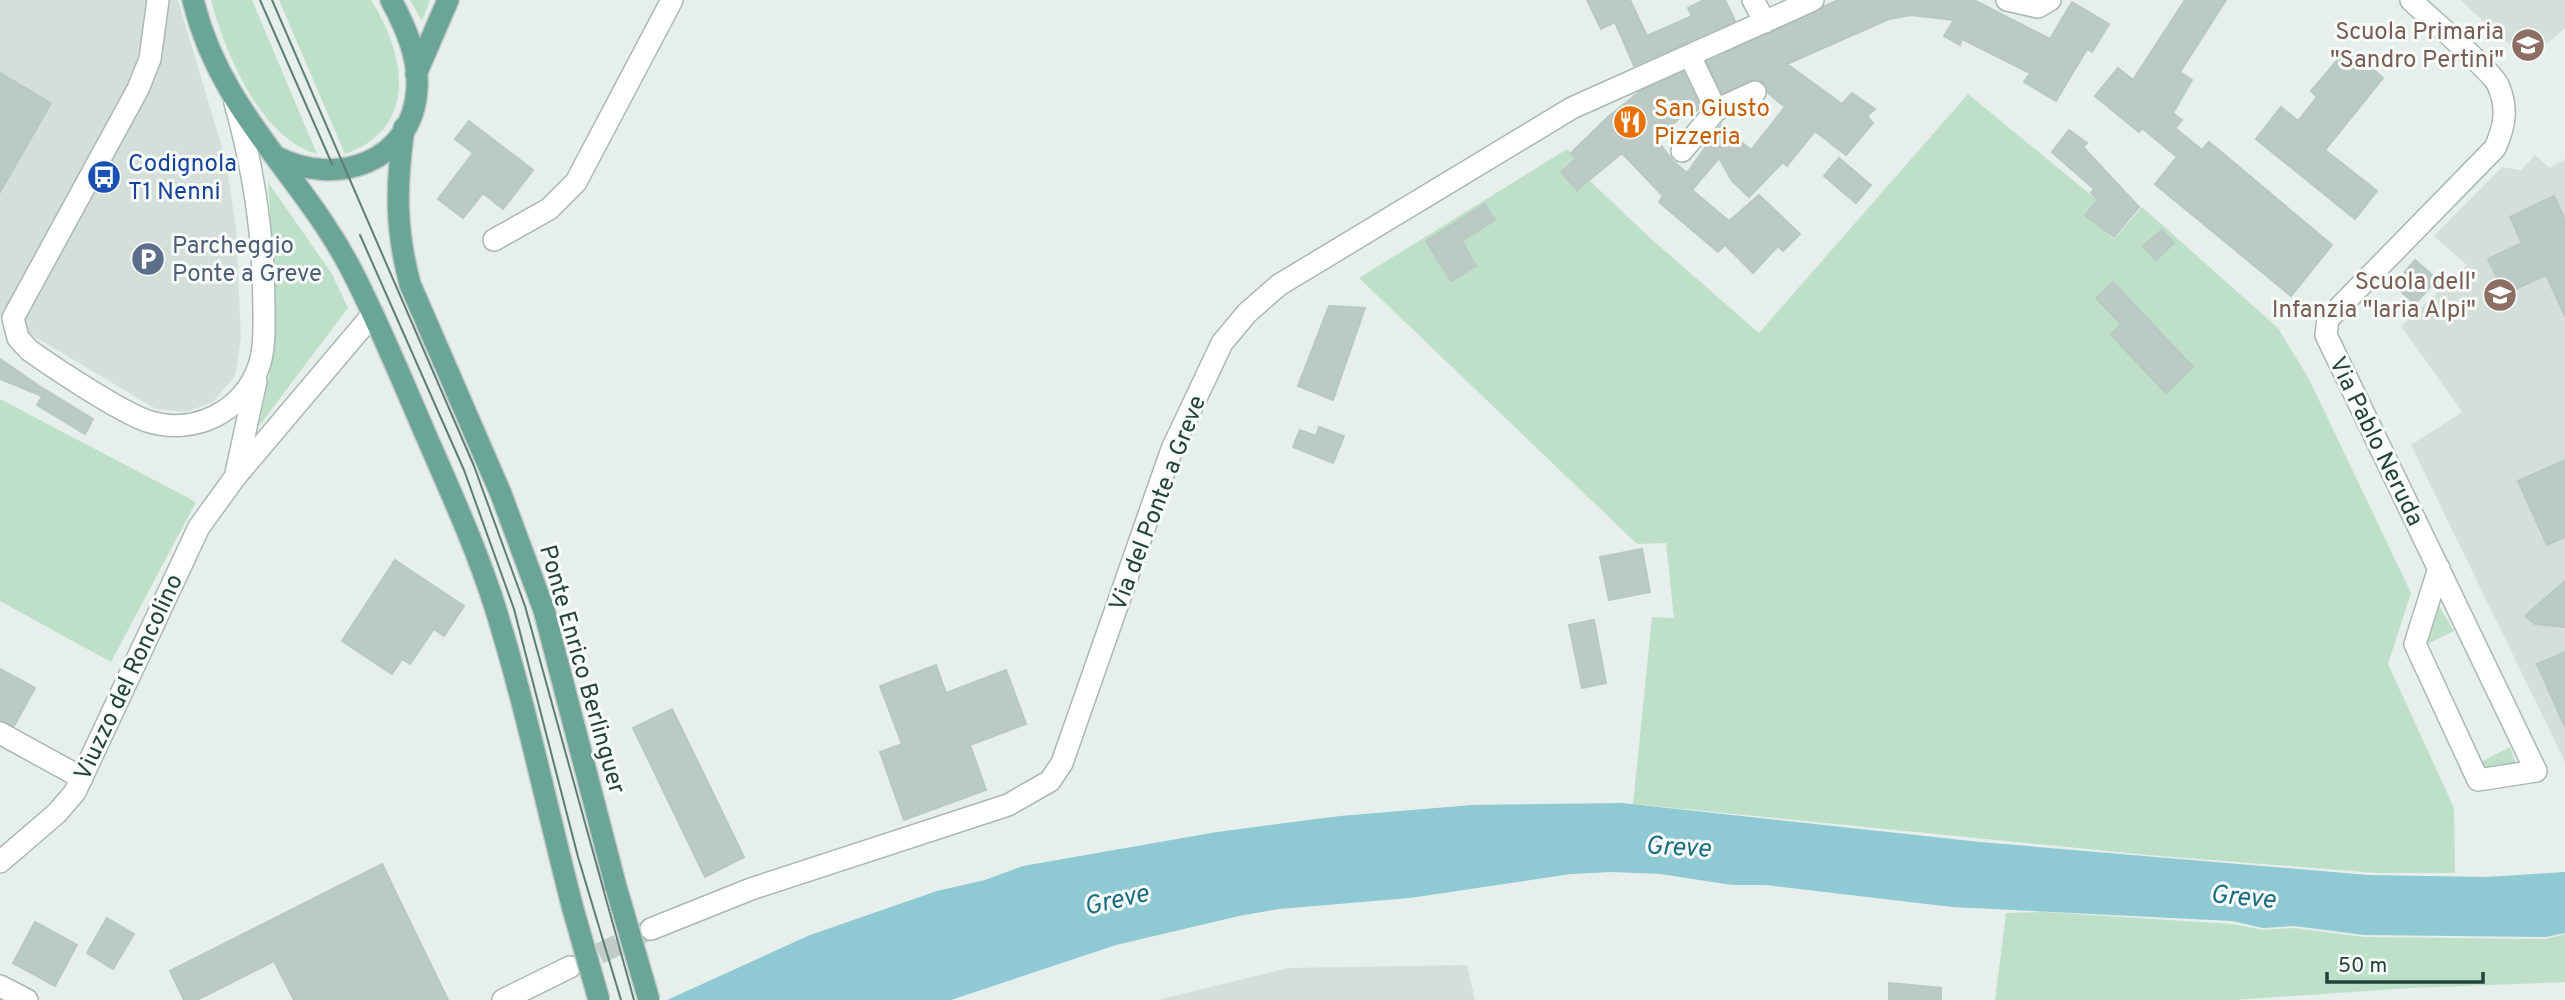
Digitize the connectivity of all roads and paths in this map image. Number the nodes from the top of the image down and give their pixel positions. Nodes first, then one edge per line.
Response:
1 (158, 0) edge
2 (192, 0) edge
3 (391, 0) edge
4 (448, 0) edge
5 (672, 0) edge
6 (1753, 0) edge
7 (1813, 0) edge
8 (2007, 0) edge
9 (2050, 0) edge
10 (2410, 0) edge
11 (1765, 22) junction
12 (1690, 56) junction
13 (416, 74) junction
14 (1755, 92) dead end
15 (235, 103) junction
16 (1716, 110) junction
17 (404, 128) junction
18 (1682, 151) dead end
19 (270, 153) junction
20 (494, 240) dead end
21 (373, 314) junction
22 (7, 315) edge
23 (259, 365) junction
24 (236, 476) junction
25 (2439, 569) junction
26 (0, 733) edge
27 (82, 778) junction
28 (0, 862) edge
29 (651, 929) tunnel mouth
30 (570, 967) tunnel mouth
31 (0, 986) edge
32 (27, 1000) edge
33 (503, 1000) edge
34 (599, 1000) edge
35 (649, 1000) edge

1 - 22 street
2 - 15 main road
3 - 13 main road
4 - 13 main road
5 - 20 street
6 - 11 street
7 - 11 street, Via del Ponte a Greve
8 - 9 street
10 - 25 street, Via Pablo Neruda
11 - 12 street, Via del Ponte a Greve
12 - 16 street
12 - 29 street, Via del Ponte a Greve
13 - 17 main road
14 - 16 street
15 - 19 main road
15 - 23 street, Viuzzo del Roncolino
16 - 18 street
17 - 19 main road
17 - 35 main road, Ponte Enrico Berlinguer, bridge
19 - 21 main road
21 - 24 street, Viuzzo del Roncolino
21 - 34 main road, bridge
22 - 23 street
23 - 24 street, Viuzzo del Roncolino
24 - 27 street, Viuzzo del Roncolino
25 - 25 street, Via Pablo Neruda
26 - 27 street
27 - 28 street, Viuzzo del Roncolino
30 - 33 street
31 - 32 street

